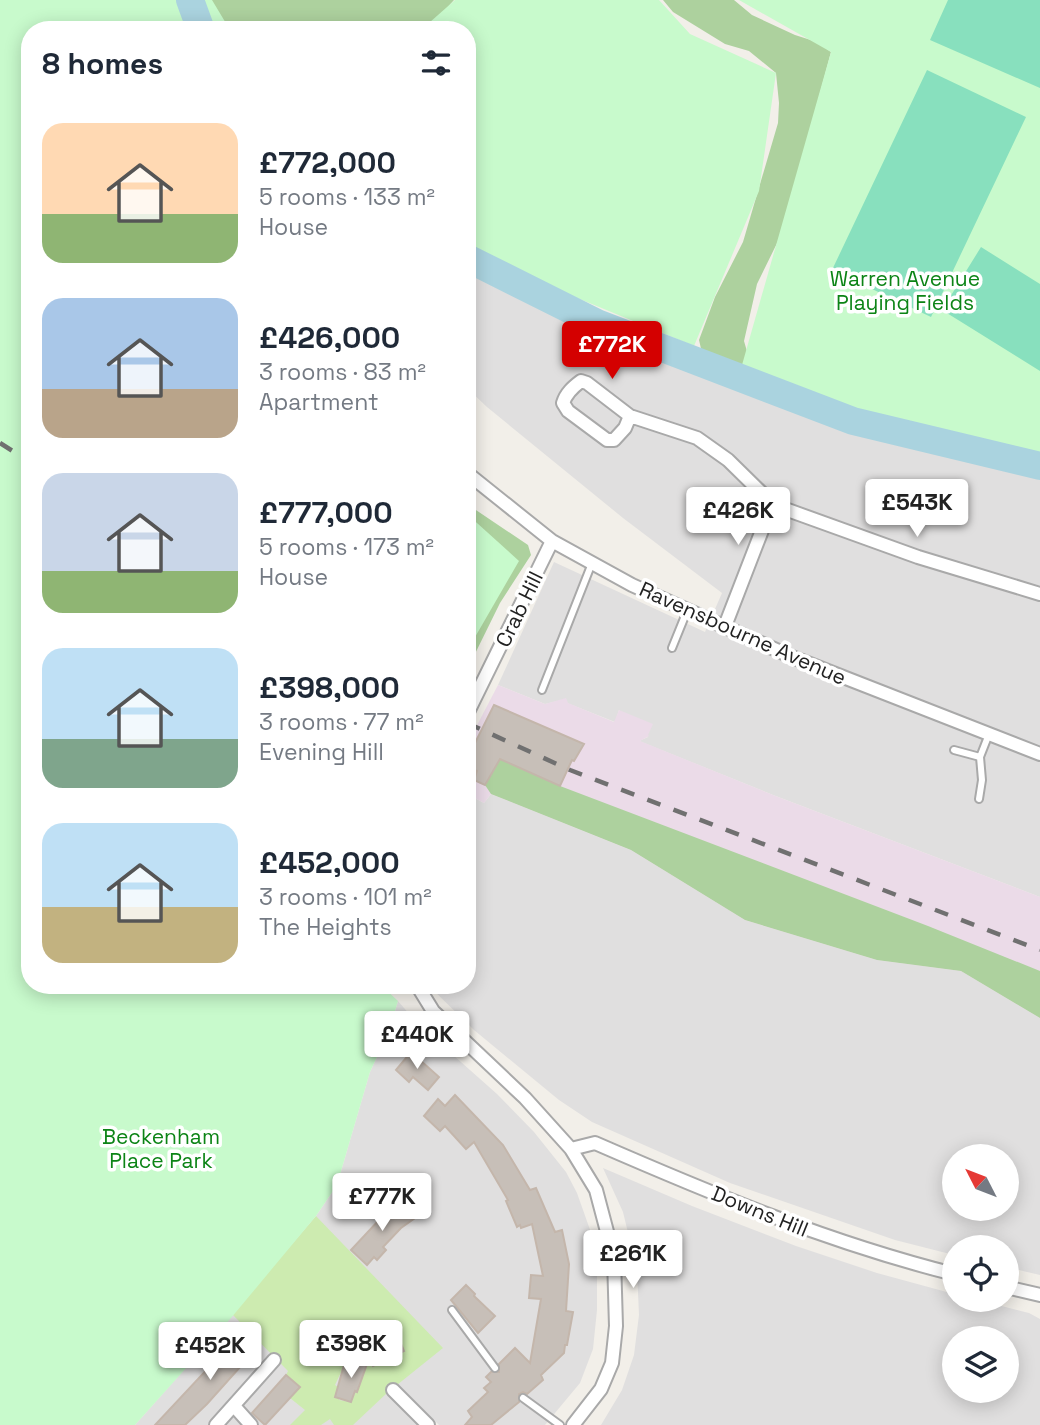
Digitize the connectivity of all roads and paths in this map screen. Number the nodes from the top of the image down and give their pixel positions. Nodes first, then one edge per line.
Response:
1 (630, 416) junction
2 (476, 480) edge
3 (778, 509) junction
4 (552, 541) junction
5 (592, 563) junction
6 (1040, 594) edge
7 (688, 610) junction
8 (725, 626) junction
9 (672, 648) dead end
10 (542, 690) dead end
11 (476, 696) edge
12 (989, 734) junction
13 (954, 750) dead end
14 (1040, 754) edge
15 (980, 757) junction
16 (979, 799) dead end
17 (423, 994) edge
18 (571, 1149) junction
19 (942, 1271) edge
20 (1019, 1290) edge
21 (1040, 1295) edge
22 (452, 1310) dead end
23 (274, 1360) dead end
24 (495, 1368) dead end
25 (393, 1390) dead end
26 (523, 1398) dead end
27 (234, 1406) junction
28 (216, 1425) edge
29 (251, 1425) edge
30 (428, 1425) edge
31 (560, 1425) edge
32 (573, 1425) edge

1 - 1 street
1 - 3 street
2 - 4 street, Ravensbourne Avenue
3 - 6 street
3 - 8 street
4 - 5 street, Ravensbourne Avenue
4 - 11 street, Crab Hill
5 - 7 street, Ravensbourne Avenue
5 - 10 lane
7 - 8 street, Ravensbourne Avenue
7 - 9 lane
8 - 12 street, Ravensbourne Avenue
12 - 14 street, Ravensbourne Avenue
12 - 15 lane
13 - 15 lane
15 - 16 lane
17 - 18 street
18 - 19 street, Downs Hill
18 - 32 street
20 - 21 street
22 - 24 lane
23 - 27 street
25 - 30 street
26 - 31 lane
27 - 28 street
27 - 29 street

